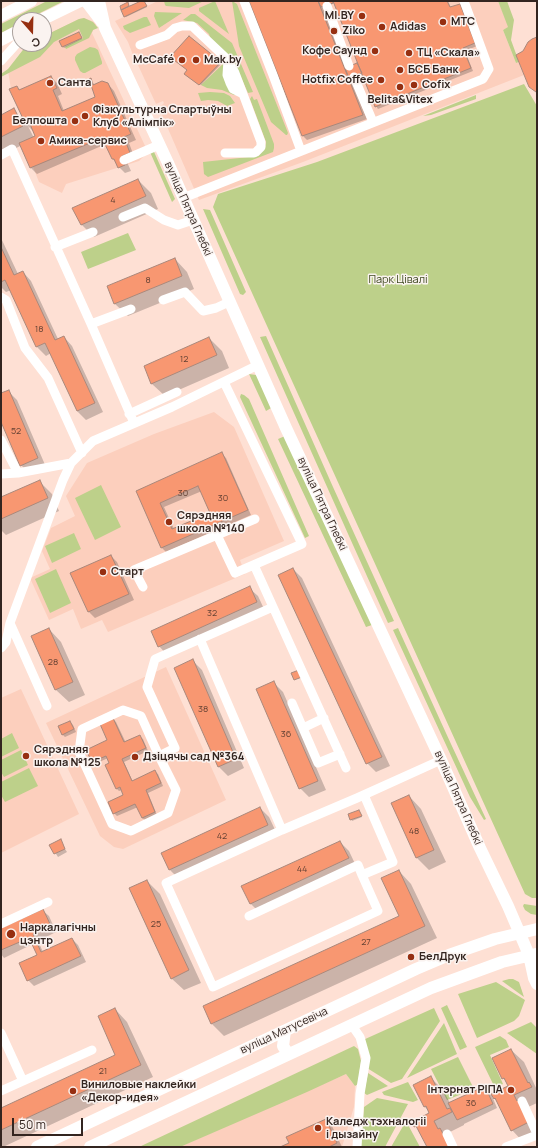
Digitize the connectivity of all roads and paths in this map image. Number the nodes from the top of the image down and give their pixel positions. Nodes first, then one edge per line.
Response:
1 (31, 1) edge
2 (80, 1) edge
3 (86, 1) edge
4 (99, 1) edge
5 (244, 1) edge
6 (464, 1) edge
7 (327, 6) dead end
8 (52, 14) edge
9 (1, 16) edge
10 (104, 25) junction
11 (12, 34) edge
12 (1, 40) edge
13 (140, 45) dead end
14 (12, 49) edge
15 (1, 61) edge
16 (349, 66) dead end
17 (354, 77) dead end
18 (373, 122) junction
19 (159, 145) junction
20 (301, 151) junction
21 (225, 153) dead end
22 (1, 155) edge
23 (124, 160) dead end
24 (183, 198) junction
25 (123, 217) dead end
26 (193, 220) junction
27 (93, 232) dead end
28 (55, 247) junction
29 (1, 297) edge
30 (163, 300) dead end
31 (229, 302) junction
32 (131, 309) dead end
33 (91, 324) junction
34 (258, 365) junction
35 (224, 382) junction
36 (177, 392) dead end
37 (129, 414) junction
38 (134, 423) junction
39 (1, 440) edge
40 (82, 453) junction
41 (71, 463) junction
42 (18, 473) junction
43 (1, 474) edge
44 (255, 519) dead end
45 (217, 535) junction
46 (254, 565) junction
47 (142, 587) dead end
48 (273, 607) junction
49 (10, 623) junction
50 (200, 639) junction
51 (1, 648) edge
52 (292, 703) dead end
53 (47, 706) dead end
54 (324, 718) junction
55 (303, 728) junction
56 (340, 754) junction
57 (159, 756) junction
58 (441, 760) junction
59 (346, 768) dead end
60 (364, 795) junction
61 (282, 830) junction
62 (362, 875) junction
63 (48, 902) dead end
64 (249, 916) dead end
65 (1, 924) edge
66 (537, 929) edge
67 (520, 932) junction
68 (533, 954) edge
69 (537, 984) edge
70 (351, 1024) junction
71 (285, 1030) junction
72 (1, 1033) edge
73 (92, 1050) dead end
74 (288, 1054) junction
75 (23, 1081) junction
76 (1, 1090) edge
77 (522, 1101) dead end
78 (447, 1134) dead end
79 (537, 1134) edge
80 (37, 1147) edge
81 (90, 1147) edge
82 (357, 1147) edge
83 (453, 1147) edge
84 (506, 1147) edge

1 - 9 main road
2 - 8 main road
3 - 10 main road
4 - 10 main road
5 - 20 lane
6 - 18 lane
7 - 16 lane
10 - 19 main road, вуліца Пятра Глебкі
11 - 12 main road
13 - 21 lane
14 - 15 lane
17 - 18 lane
18 - 20 lane
19 - 23 lane
19 - 24 main road, вуліца Пятра Глебкі
20 - 24 lane
22 - 28 lane
24 - 26 main road, вуліца Пятра Глебкі
25 - 26 lane
26 - 31 main road, вуліца Пятра Глебкі
27 - 28 lane
28 - 33 lane
29 - 40 lane
30 - 31 lane
31 - 34 main road, вуліца Пятра Глебкі
32 - 33 lane
33 - 37 lane
34 - 35 lane
34 - 58 main road, вуліца Пятра Глебкі
35 - 38 lane
35 - 46 lane
36 - 37 lane
37 - 38 lane
38 - 40 lane
39 - 42 lane
40 - 41 lane
41 - 42 lane
41 - 49 lane
42 - 43 lane
44 - 45 lane
45 - 46 lane
45 - 47 lane
46 - 48 lane
48 - 50 lane
48 - 54 lane
49 - 51 lane
49 - 53 lane
50 - 57 lane
50 - 61 lane
52 - 55 lane
54 - 55 lane
54 - 56 lane
55 - 56 lane
56 - 59 lane
57 - 57 lane
58 - 60 lane
58 - 67 main road, вуліца Пятра Глебкі
60 - 61 lane
60 - 62 lane
61 - 62 lane
62 - 64 lane
63 - 65 lane
66 - 67 main road, вуліца Матусевіча
67 - 68 main road, вуліца Пятра Глебкі
67 - 71 main road, вуліца Матусевіча
68 - 69 main road, вуліца Пятра Глебкі
68 - 70 main road, вуліца Матусевіча
70 - 74 main road, вуліца Матусевіча
70 - 82 lane
71 - 74 main road
71 - 80 main road, вуліца Матусевіча
72 - 75 lane
73 - 75 lane
74 - 81 main road, вуліца Матусевіча
75 - 76 lane
77 - 79 lane
78 - 83 lane
79 - 84 lane

